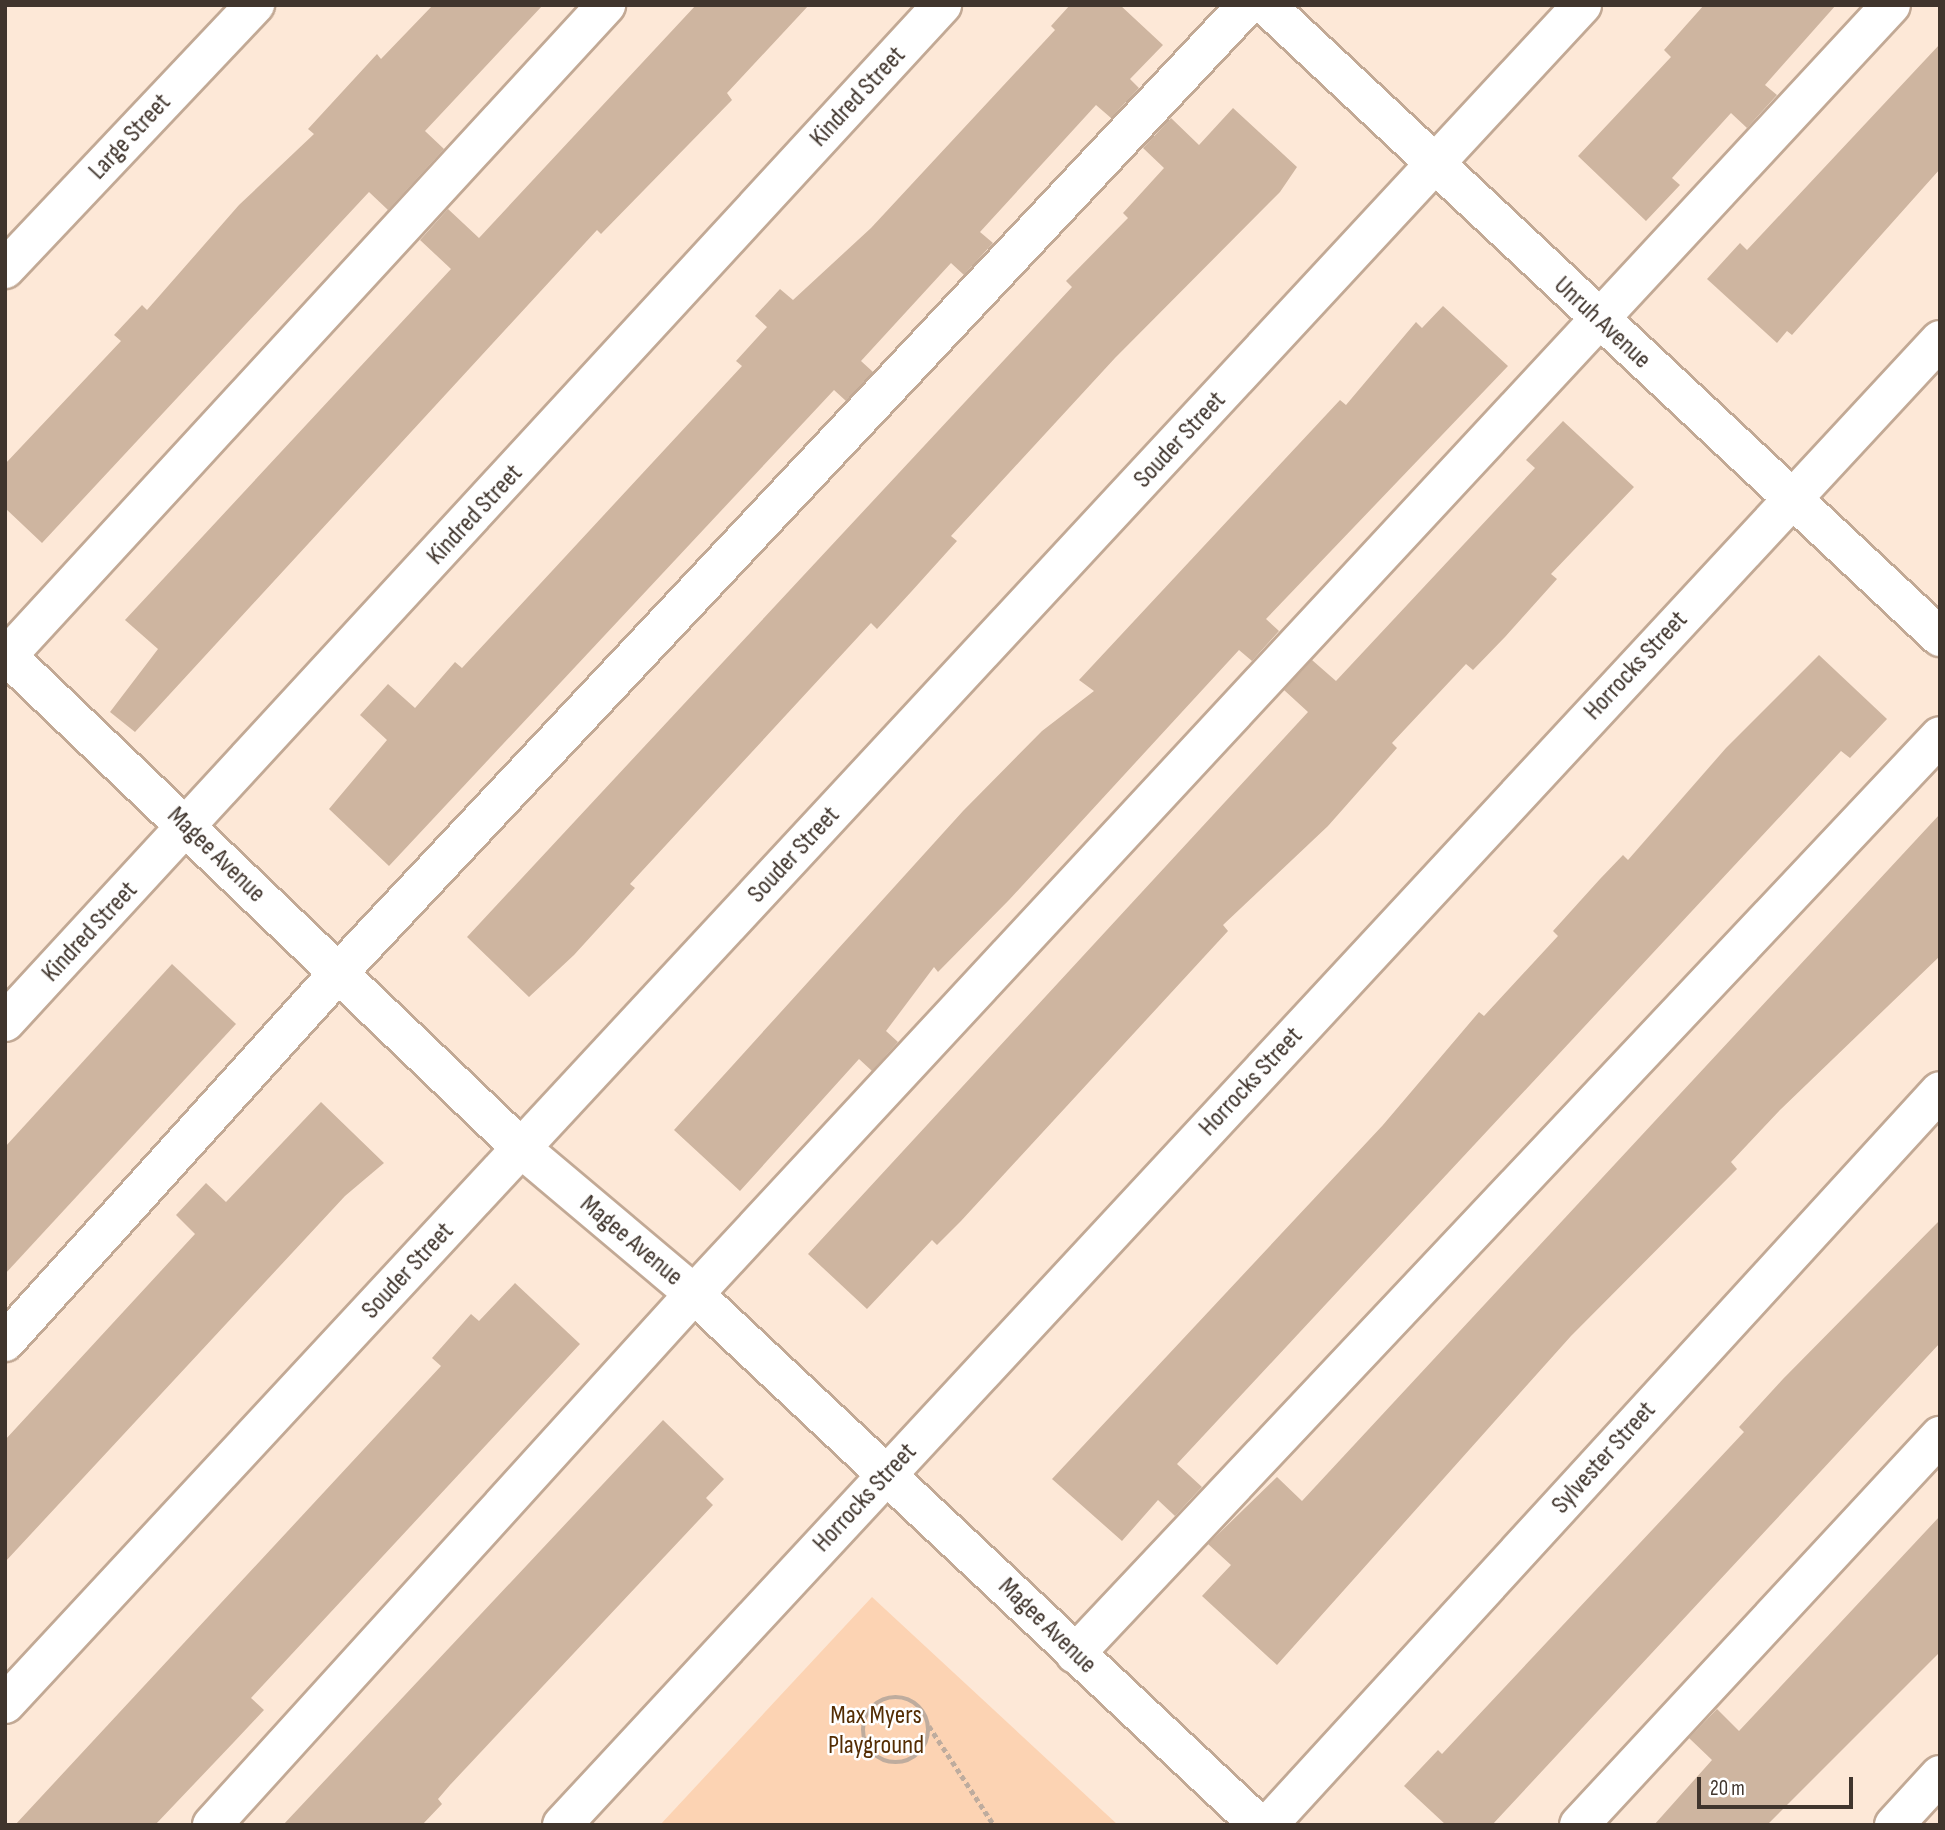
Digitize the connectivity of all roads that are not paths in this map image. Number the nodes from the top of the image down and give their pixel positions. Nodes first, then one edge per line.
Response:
1 (255, 5) edge
2 (606, 5) edge
3 (942, 5) edge
4 (1247, 5) edge
5 (1266, 5) edge
6 (1582, 5) edge
7 (1891, 5) edge
8 (1434, 166) junction
9 (5, 269) edge
10 (1598, 321) junction
11 (1940, 340) edge
12 (1792, 498) junction
13 (1940, 638) edge
14 (6, 655) edge
15 (1940, 736) edge
16 (187, 828) junction
17 (340, 972) junction
18 (5, 1022) edge
19 (1940, 1091) edge
20 (522, 1149) junction
21 (694, 1294) junction
22 (5, 1342) edge
23 (1940, 1436) edge
24 (888, 1474) junction
25 (1075, 1654) junction
26 (5, 1704) edge
27 (1940, 1775) edge
28 (212, 1825) edge
29 (562, 1825) edge
30 (1259, 1825) edge
31 (1268, 1825) edge
32 (1580, 1825) edge
33 (1894, 1825) edge

1 - 9 street, Large Street
2 - 14 street
3 - 16 street, Kindred Street
4 - 17 street
5 - 8 street, Unruh Avenue
6 - 8 street, Souder Street
7 - 10 street
8 - 10 street, Unruh Avenue
8 - 20 street, Souder Street
10 - 12 street, Unruh Avenue
10 - 21 street
11 - 12 street, Horrocks Street
12 - 13 street, Unruh Avenue
12 - 24 street, Horrocks Street
14 - 16 street, Magee Avenue
15 - 25 street
16 - 17 street, Magee Avenue
16 - 18 street, Kindred Street
17 - 20 street, Magee Avenue
17 - 22 street
19 - 31 street, Sylvester Street
20 - 21 street, Magee Avenue
20 - 26 street, Souder Street
21 - 24 street, Magee Avenue
21 - 28 street
23 - 32 street
24 - 25 street, Magee Avenue
24 - 29 street, Horrocks Street
25 - 30 street, Magee Avenue
27 - 33 street

